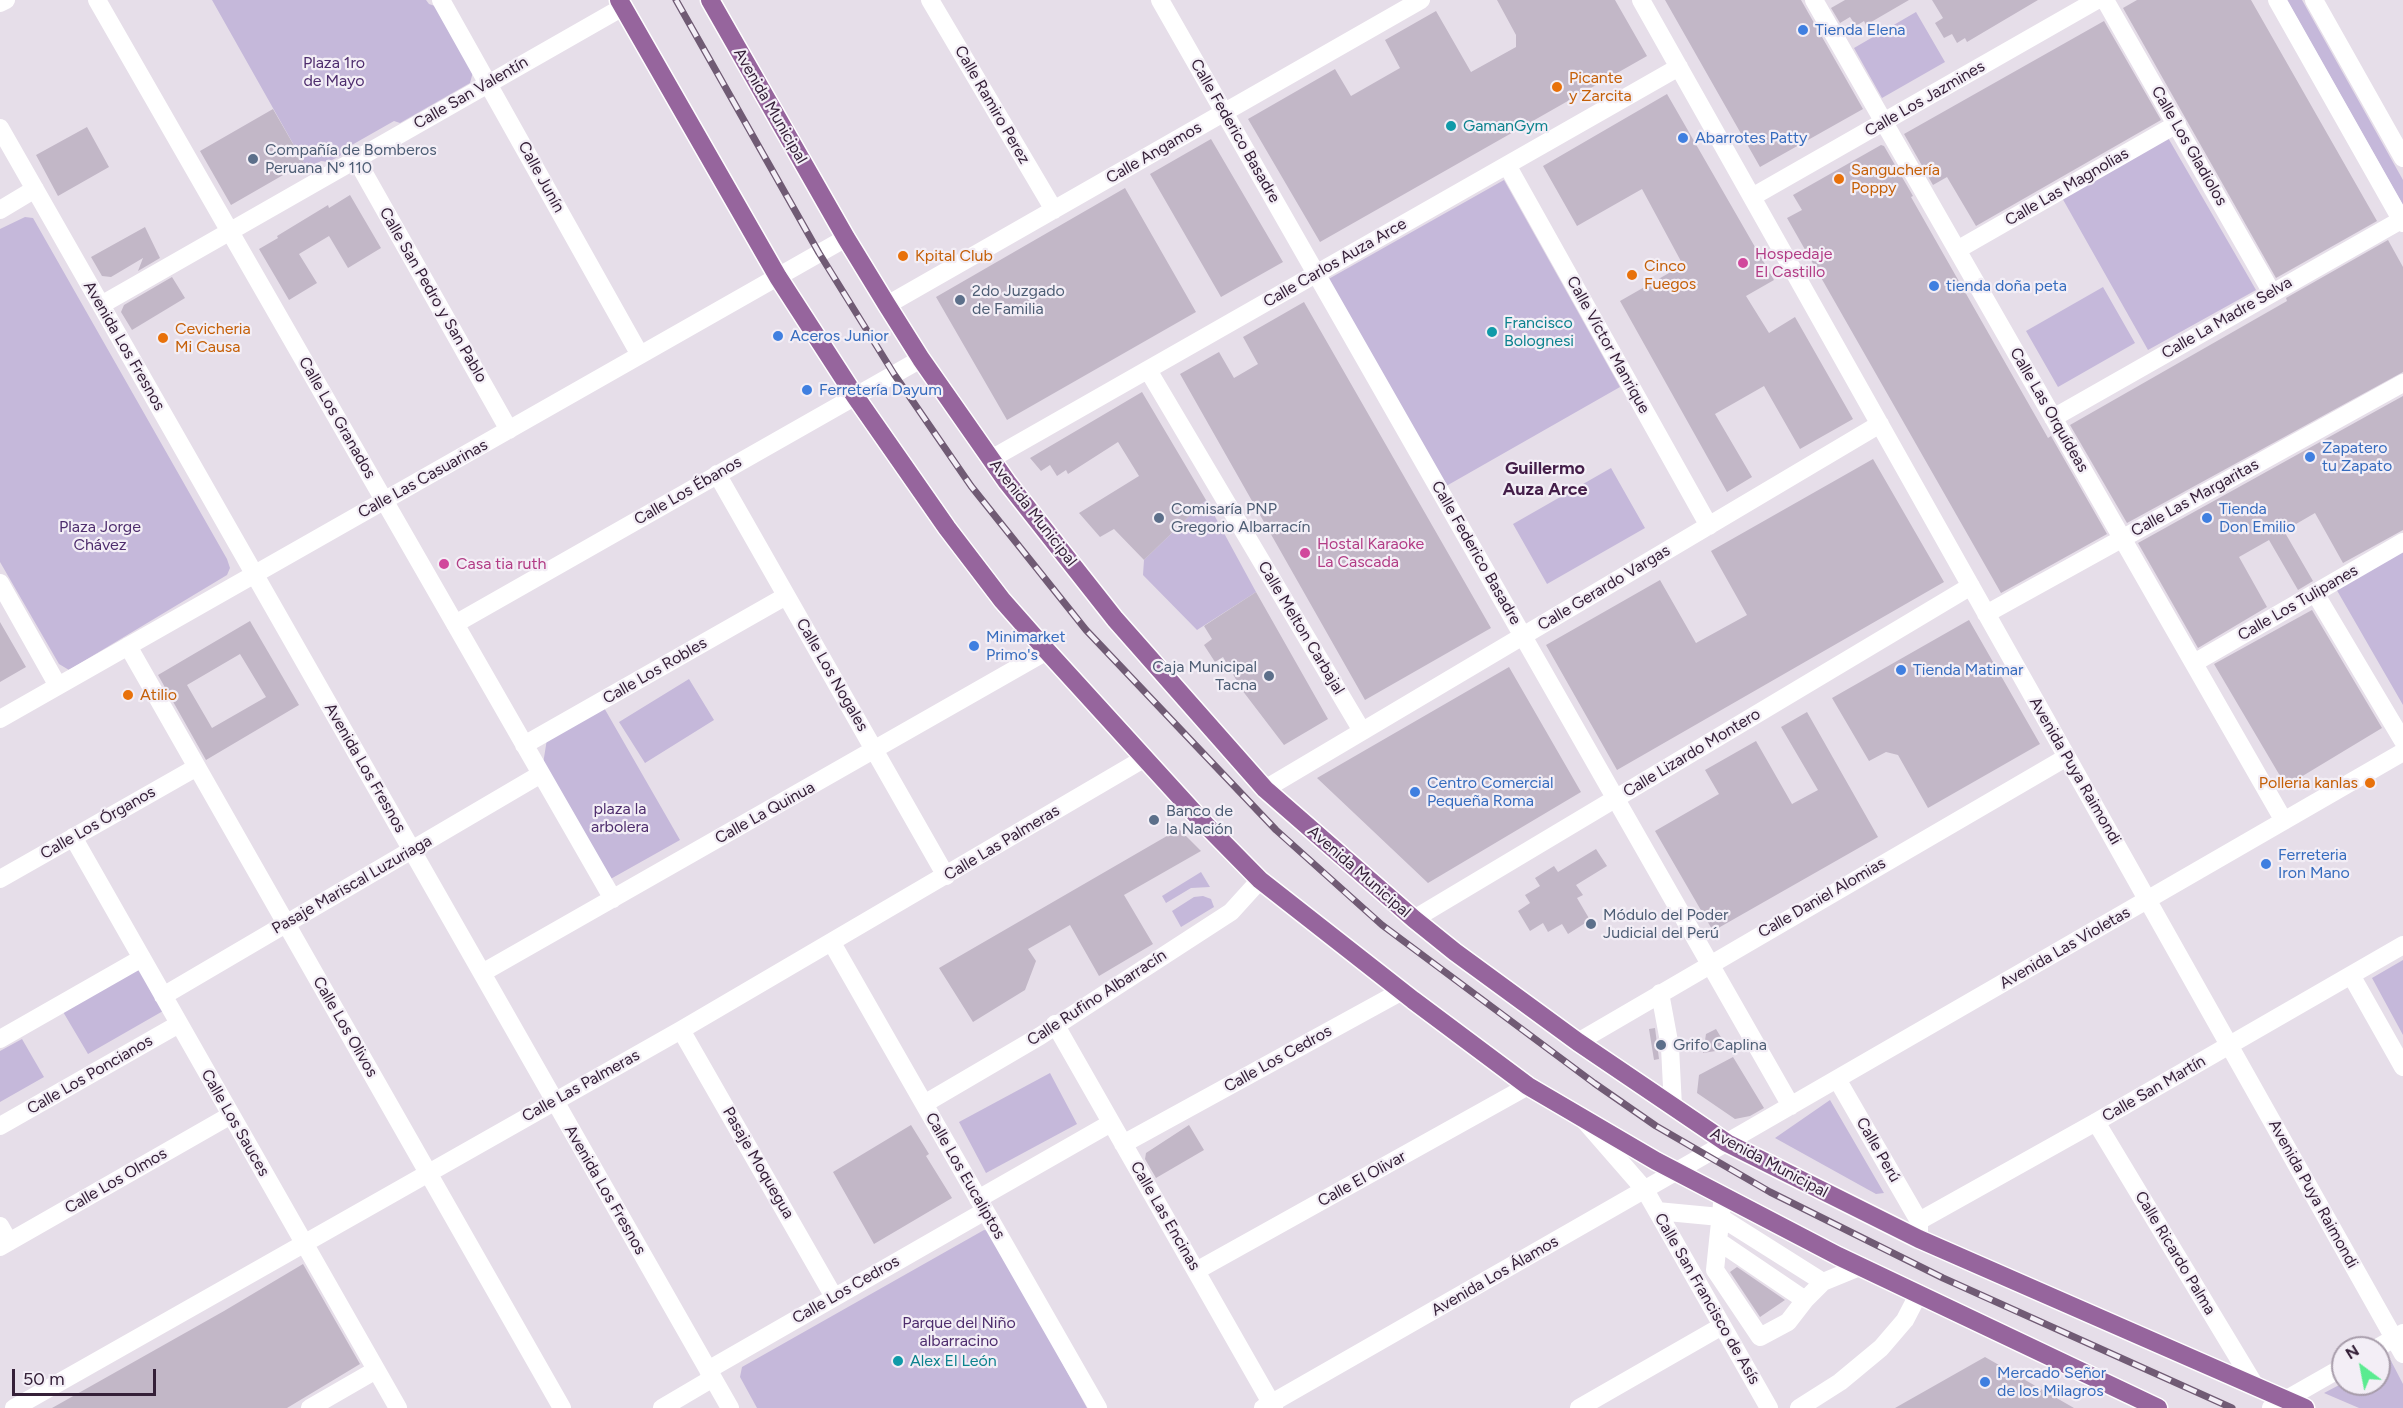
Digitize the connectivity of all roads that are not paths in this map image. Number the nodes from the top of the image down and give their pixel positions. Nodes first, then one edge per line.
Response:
1 (6, 0) edge
2 (97, 0) edge
3 (441, 0) edge
4 (710, 0) edge
5 (930, 0) edge
6 (1160, 0) edge
7 (1421, 0) edge
8 (1641, 0) edge
9 (1814, 0) edge
10 (2097, 0) edge
11 (2105, 0) edge
12 (2277, 0) edge
13 (2314, 0) edge
14 (0, 3) edge
15 (621, 3) edge
16 (1679, 67) junction
17 (489, 83) junction
18 (1224, 112) junction
19 (1884, 122) junction
20 (2177, 124) junction
21 (0, 128) edge
22 (2403, 158) edge
23 (356, 159) junction
24 (1507, 165) junction
25 (35, 189) junction
26 (1752, 197) junction
27 (0, 210) edge
28 (1054, 210) junction
29 (2402, 222) edge
30 (230, 231) junction
31 (846, 238) junction
32 (1957, 250) junction
33 (1316, 274) junction
34 (778, 277) junction
35 (2272, 292) junction
36 (101, 305) junction
37 (887, 305) junction
38 (640, 355) junction
39 (921, 358) junction
40 (1148, 370) junction
41 (2403, 382) edge
42 (855, 396) junction
43 (2053, 418) junction
44 (1880, 424) junction
45 (509, 430) junction
46 (991, 459) junction
47 (717, 474) junction
48 (384, 501) junction
49 (1709, 526) junction
50 (2122, 538) junction
51 (2403, 542) edge
52 (255, 574) junction
53 (0, 583) edge
54 (1971, 586) junction
55 (2315, 593) junction
56 (786, 596) junction
57 (1986, 614) junction
58 (455, 624) junction
59 (1523, 636) junction
60 (128, 646) junction
61 (1047, 651) junction
62 (2194, 663) junction
63 (58, 686) junction
64 (0, 719) edge
65 (1362, 731) junction
66 (2403, 741) edge
67 (524, 745) junction
68 (875, 751) junction
69 (2403, 752) edge
70 (2067, 757) junction
71 (1145, 758) junction
72 (196, 767) junction
73 (541, 774) junction
74 (1265, 789) junction
75 (1615, 799) junction
76 (2284, 821) junction
77 (73, 837) junction
78 (412, 850) junction
79 (946, 876) junction
80 (0, 879) edge
81 (1260, 880) junction
82 (612, 899) junction
83 (2148, 899) junction
84 (1414, 919) junction
85 (286, 924) junction
86 (832, 943) junction
87 (2403, 945) edge
88 (142, 958) junction
89 (1709, 964) junction
90 (482, 973) junction
91 (2351, 975) junction
92 (1402, 991) junction
93 (1660, 993) junction
94 (163, 996) junction
95 (179, 1024) junction
96 (1055, 1024) junction
97 (681, 1030) junction
98 (0, 1039) edge
99 (1578, 1042) junction
100 (2229, 1045) junction
101 (2403, 1067) edge
102 (1837, 1079) junction
103 (1528, 1086) junction
104 (554, 1101) junction
105 (924, 1104) junction
106 (1791, 1106) junction
107 (1673, 1107) junction
108 (231, 1115) junction
109 (1582, 1118) junction
110 (2096, 1122) junction
111 (1111, 1123) junction
112 (0, 1126) edge
113 (1726, 1143) junction
114 (1123, 1144) junction
115 (1677, 1171) junction
116 (428, 1173) junction
117 (1645, 1190) junction
118 (1723, 1195) junction
119 (982, 1205) junction
120 (1657, 1211) junction
121 (1720, 1217) junction
122 (0, 1226) edge
123 (1919, 1230) junction
124 (1718, 1241) junction
125 (304, 1243) junction
126 (5, 1245) edge
127 (1862, 1266) junction
128 (1196, 1271) junction
129 (1823, 1282) junction
130 (1919, 1293) junction
131 (834, 1297) junction
132 (1805, 1300) junction
133 (1722, 1326) junction
134 (1760, 1337) junction
135 (2400, 1342) edge
136 (1736, 1351) junction
137 (376, 1370) junction
138 (710, 1374) junction
139 (2331, 1374) edge
140 (2254, 1384) junction
141 (1598, 1403) edge
142 (2279, 1404) edge
143 (1269, 1406) edge
144 (14, 1408) edge
145 (310, 1408) edge
146 (398, 1408) edge
147 (562, 1408) edge
148 (662, 1408) edge
149 (730, 1408) edge
150 (1098, 1408) edge
151 (1579, 1408) edge
152 (1769, 1408) edge
153 (1799, 1408) edge
154 (2158, 1408) edge
155 (2305, 1408) edge

1 - 14 street
2 - 30 street, Calle Los Granados
3 - 17 street, Calle Junín
4 - 31 main road, Avenida Municipal
5 - 28 street, Calle Ramiro Perez
6 - 18 street, Calle Federico Basadre
7 - 18 street, Calle Angamos
8 - 16 street, Avenida Puya Raimondi
9 - 19 street, Calle Las Orquídeas
10 - 19 street, Calle Los Jazmines
11 - 20 street, Calle Los Gladiolos
12 - 29 street
13 - 22 street
15 - 17 street, Calle San Valentín
15 - 34 main road
16 - 24 street, Calle Carlos Auza Arce
16 - 26 street, Avenida Puya Raimondi
17 - 23 street, Calle San Valentín
17 - 38 street, Calle Junín
18 - 28 street, Calle Angamos
18 - 33 street, Calle Federico Basadre
19 - 26 street, Calle Los Jazmines
19 - 32 street, Calle Las Orquídeas
20 - 32 street, Calle Las Magnolias
20 - 35 street, Calle Los Gladiolos
21 - 25 street, Avenida Los Fresnos
23 - 30 street, Calle San Valentín
23 - 45 street, Calle San Pedro y San Pablo
24 - 33 street, Calle Carlos Auza Arce
24 - 49 street, Calle Víctor Manrique
25 - 27 street
25 - 36 street, Avenida Los Fresnos
26 - 44 street, Avenida Puya Raimondi
28 - 37 street, Calle Angamos
29 - 35 street, Calle La Madre Selva
30 - 36 street, Calle San Valentín
30 - 48 street, Calle Los Granados
31 - 34 street, Calle Las Casuarinas
31 - 37 main road, Avenida Municipal
32 - 43 street, Calle Las Orquídeas
33 - 40 street, Calle Carlos Auza Arce
33 - 59 street, Calle Federico Basadre
34 - 38 street, Calle Las Casuarinas
34 - 42 main road
35 - 43 street, Calle La Madre Selva
36 - 52 street, Avenida Los Fresnos
37 - 39 main road, Avenida Municipal
38 - 45 street, Calle Las Casuarinas
39 - 42 street, Calle Los Ébanos
39 - 46 main road, Avenida Municipal
40 - 46 street, Calle Carlos Auza Arce
40 - 65 street, Calle Melton Carbajal
41 - 50 street, Calle Las Margaritas
42 - 47 street, Calle Los Ébanos
42 - 61 main road
43 - 50 street, Calle Las Orquídeas
44 - 49 street, Calle Gerardo Vargas
44 - 54 street, Avenida Puya Raimondi
45 - 48 street, Calle Las Casuarinas
46 - 74 main road, Avenida Municipal
47 - 56 street, Calle Los Nogales
47 - 58 street, Calle Los Ébanos
48 - 52 street, Calle Las Casuarinas
48 - 58 street, Calle Los Granados
49 - 59 street, Calle Gerardo Vargas
50 - 57 street, Calle Las Margaritas
50 - 62 street, Calle Las Orquídeas
51 - 55 street, Calle Los Tulipanes
52 - 60 street, Calle Las Casuarinas
52 - 78 street, Avenida Los Fresnos
53 - 63 street
54 - 57 street, Avenida Puya Raimondi
54 - 75 street, Calle Lizardo Montero
55 - 62 street, Calle Los Tulipanes
55 - 66 street
56 - 67 street, Calle Los Robles
56 - 68 street, Calle Los Nogales
57 - 70 street, Avenida Puya Raimondi
58 - 67 street, Calle Los Granados
59 - 65 street, Calle Gerardo Vargas
59 - 75 street, Calle Federico Basadre
60 - 63 street, Calle Las Casuarinas
60 - 72 street, Calle Los Olivos
61 - 68 street, Calle La Quinua
61 - 71 main road
62 - 76 street, Calle Las Orquídeas
63 - 64 street, Calle Las Casuarinas
65 - 74 street, Calle Gerardo Vargas
67 - 73 street, Calle Los Granados
68 - 79 street, Calle Los Nogales
68 - 82 street, Calle La Quinua
69 - 76 street, Avenida Las Violetas
70 - 83 street, Avenida Puya Raimondi
70 - 89 street, Calle Daniel Alomias
71 - 79 street, Calle Las Palmeras
71 - 81 main road
72 - 77 street, Calle Los Órganos
72 - 85 street, Calle Los Olivos
73 - 78 street, Pasaje Mariscal Luzuriaga
73 - 82 street, Calle Los Granados
74 - 84 main road, Avenida Municipal
75 - 84 street, Calle Lizardo Montero
75 - 89 street, Calle Federico Basadre
76 - 83 street, Avenida Las Violetas
77 - 80 street, Calle Los Órganos
77 - 88 street, Calle Los Sauces
78 - 85 street, Pasaje Mariscal Luzuriaga
78 - 90 street, Avenida Los Fresnos
79 - 86 street, Calle Las Palmeras
81 - 92 main road
81 - 96 street, Calle Rufino Albarracín
82 - 90 street, Calle La Quinua
83 - 100 street, Avenida Puya Raimondi
83 - 102 street, Avenida Las Violetas
84 - 99 main road, Avenida Municipal
85 - 94 street, Pasaje Mariscal Luzuriaga
85 - 116 street, Calle Los Olivos
86 - 97 street, Calle Las Palmeras
86 - 105 street, Calle Los Eucaliptos
87 - 91 street, Calle San Martín
88 - 94 street, Calle Los Sauces
88 - 98 street
89 - 93 street, Calle Daniel Alomias
89 - 106 street, Calle Federico Basadre
90 - 104 street, Avenida Los Fresnos
91 - 100 street, Calle San Martín
91 - 101 street
92 - 103 main road
92 - 114 street, Calle Los Cedros
93 - 99 street, Calle Daniel Alomias
93 - 107 street
94 - 95 street, Calle Los Sauces
95 - 108 street, Calle Los Sauces
95 - 112 street, Calle Los Poncianos
96 - 105 street, Calle Rufino Albarracín
96 - 111 street, Calle Las Encinas
97 - 104 street, Calle Las Palmeras
97 - 131 street, Pasaje Moquegua
99 - 107 main road, Avenida Municipal
100 - 110 street, Calle San Martín
100 - 135 street, Avenida Puya Raimondi
102 - 106 street, Avenida Las Violetas
102 - 123 street, Calle Perú
103 - 109 main road
103 - 128 street, Calle El Olivar
104 - 116 street, Calle Las Palmeras
104 - 138 street, Avenida Los Fresnos
105 - 119 street, Calle Los Eucaliptos
106 - 113 street, Avenida Las Violetas
107 - 113 main road, Avenida Municipal
108 - 125 street, Calle Los Sauces
108 - 126 street, Calle Los Olmos
109 - 115 main road
109 - 117 street, Calle San Francisco de Asís
110 - 123 street, Calle San Martín
110 - 140 street, Calle Ricardo Palma
111 - 114 street, Calle Las Encinas
111 - 119 street, Calle Los Cedros
113 - 115 street, Avenida Los Álamos
113 - 123 main road, Avenida Municipal
114 - 128 street, Calle Las Encinas
115 - 117 street, Avenida Los Álamos
115 - 118 main road
116 - 125 street, Calle Las Palmeras
116 - 147 street, Calle Los Olivos
117 - 120 street, Calle San Francisco de Asís
117 - 143 street, Avenida Los Álamos
118 - 121 street
118 - 127 main road
119 - 131 street, Calle Los Cedros
119 - 150 street, Calle Los Eucaliptos
120 - 121 street
120 - 133 street, Calle San Francisco de Asís
121 - 124 street
121 - 129 street
122 - 126 street
123 - 140 main road, Avenida Municipal
124 - 132 street
124 - 134 street
125 - 137 street, Calle Los Sauces
125 - 144 street, Calle Las Palmeras
127 - 129 street
127 - 130 main road
128 - 143 street, Calle Las Encinas
129 - 132 street
130 - 153 street
130 - 154 main road
131 - 138 street, Calle Los Cedros
132 - 134 street
133 - 136 street, Calle San Francisco de Asís
133 - 141 street
134 - 136 street
136 - 152 street, Calle San Francisco de Asís
137 - 145 street
137 - 146 street, Calle Los Sauces
138 - 148 street, Calle Los Cedros
138 - 149 street, Avenida Los Fresnos
139 - 142 street
140 - 142 main road, Avenida Municipal
141 - 151 street
142 - 155 main road, Avenida Municipal

